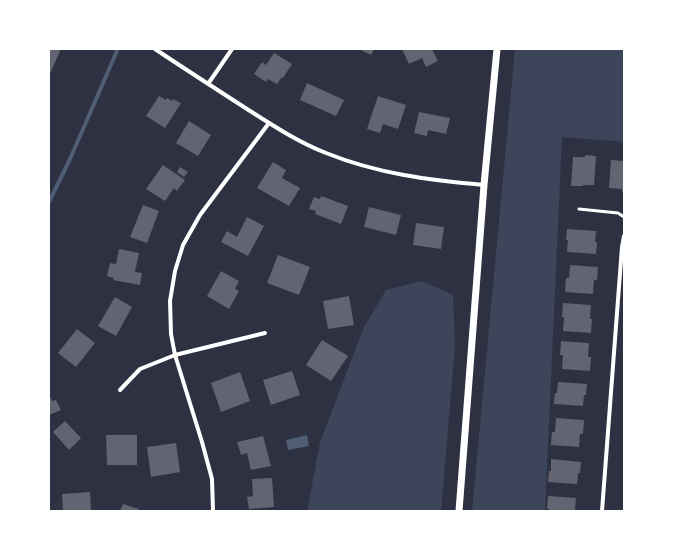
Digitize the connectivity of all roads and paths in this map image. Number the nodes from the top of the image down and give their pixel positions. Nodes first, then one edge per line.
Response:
1 (155, 49) edge
2 (232, 49) edge
3 (497, 49) edge
4 (208, 84) junction
5 (269, 123) junction
6 (484, 185) junction
7 (580, 209) dead end
8 (624, 217) edge
9 (624, 236) edge
10 (265, 333) dead end
11 (175, 355) junction
12 (120, 390) dead end
13 (214, 511) edge
14 (459, 511) edge
15 (602, 511) edge

1 - 4 street
2 - 4 street
3 - 6 street
4 - 5 street
5 - 6 street
5 - 11 street
6 - 14 street
7 - 8 lane
9 - 15 street
10 - 11 street
11 - 12 street
11 - 13 street

